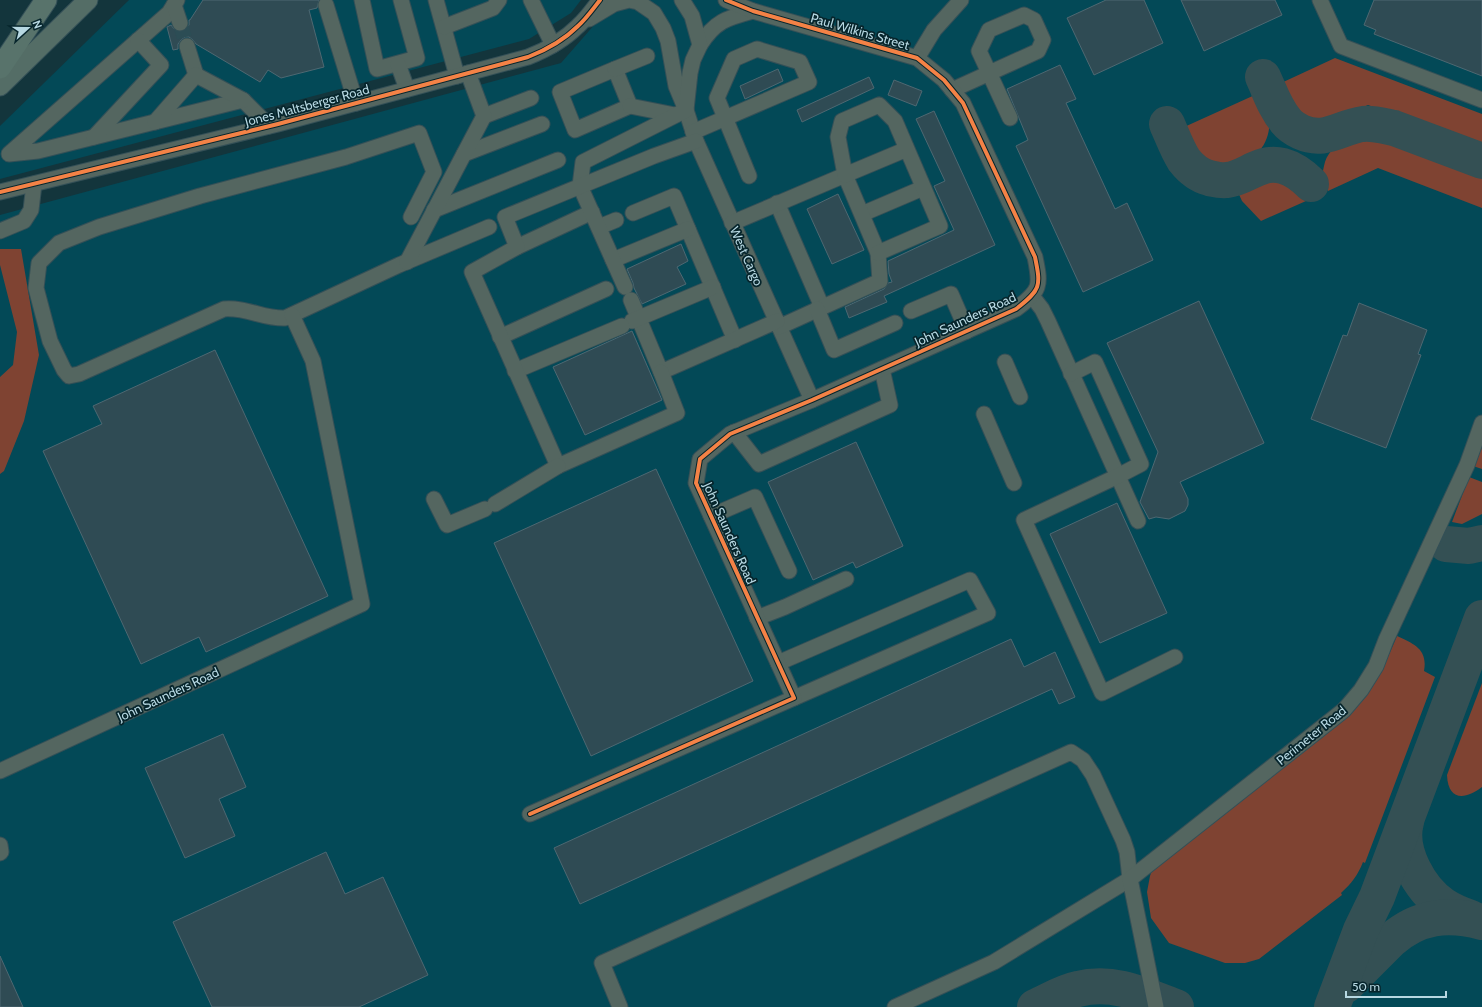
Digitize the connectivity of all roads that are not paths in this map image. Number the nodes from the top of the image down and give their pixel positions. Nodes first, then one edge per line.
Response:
1 (46, 0) edge
2 (88, 0) edge
3 (362, 0) edge
4 (401, 0) edge
5 (436, 0) edge
6 (499, 0) edge
7 (531, 0) edge
8 (600, 0) edge
9 (682, 0) edge
10 (726, 0) edge
11 (961, 0) edge
12 (1320, 0) edge
13 (175, 3) edge
14 (326, 6) dead end
15 (479, 6) edge
16 (753, 11) junction
17 (180, 23) tunnel mouth
18 (578, 26) junction
19 (444, 27) junction
20 (138, 40) junction
21 (553, 45) junction
22 (700, 45) junction
23 (187, 46) tunnel mouth
24 (647, 56) dead end
25 (917, 58) junction
26 (398, 64) junction
27 (0, 68) edge
28 (615, 69) junction
29 (196, 75) junction
30 (462, 75) junction
31 (0, 86) edge
32 (407, 89) junction
33 (952, 90) junction
34 (531, 98) dead end
35 (243, 100) junction
36 (1482, 100) edge
37 (356, 103) junction
38 (630, 106) junction
39 (680, 113) junction
40 (484, 116) junction
41 (725, 118) junction
42 (1010, 118) dead end
43 (154, 122) junction
44 (542, 124) dead end
45 (269, 126) junction
46 (695, 136) junction
47 (94, 138) junction
48 (907, 149) junction
49 (464, 154) junction
50 (558, 160) dead end
51 (845, 175) junction
52 (750, 176) dead end
53 (34, 184) junction
54 (580, 186) junction
55 (924, 188) junction
56 (0, 192) edge
57 (778, 203) junction
58 (434, 210) junction
59 (592, 212) junction
60 (633, 213) dead end
61 (862, 214) junction
62 (411, 217) dead end
63 (616, 220) dead end
64 (732, 223) junction
65 (489, 227) dead end
66 (599, 227) junction
67 (688, 229) junction
68 (0, 231) edge
69 (517, 247) junction
70 (878, 253) junction
71 (613, 260) junction
72 (407, 262) junction
73 (713, 287) junction
74 (620, 289) junction
75 (1035, 292) junction
76 (819, 308) junction
77 (911, 311) dead end
78 (292, 315) junction
79 (631, 322) junction
80 (896, 323) dead end
81 (778, 324) junction
82 (967, 331) junction
83 (500, 337) junction
84 (735, 340) junction
85 (1005, 362) dead end
86 (882, 369) junction
87 (515, 371) junction
88 (661, 372) junction
89 (1071, 374) junction
90 (1020, 397) dead end
91 (812, 400) junction
92 (984, 414) dead end
93 (1482, 423) edge
94 (734, 432) junction
95 (558, 466) junction
96 (1118, 476) junction
97 (1014, 483) dead end
98 (434, 499) dead end
99 (711, 516) junction
100 (1138, 521) dead end
101 (790, 571) dead end
102 (846, 579) dead end
103 (757, 618) junction
104 (1176, 657) dead end
105 (778, 663) junction
106 (794, 698) junction
107 (0, 772) edge
108 (530, 814) dead end
109 (0, 845) edge
110 (0, 853) edge
111 (1130, 879) junction
112 (620, 1007) edge
113 (895, 1007) edge
114 (1156, 1007) edge

1 - 27 highway
2 - 31 main road
3 - 26 street
4 - 26 street
5 - 19 street
6 - 15 street
7 - 21 street
8 - 18 street, Jones Maltsberger Road
9 - 22 street
10 - 16 street, Paul Wilkins Street
11 - 25 street
12 - 36 street
13 - 17 street
13 - 20 street
14 - 37 street
15 - 19 street
16 - 22 street, West Cargo
16 - 25 street, Paul Wilkins Street
18 - 21 street, Jones Maltsberger Road
18 - 39 street, West Cargo
19 - 30 street
20 - 47 street
20 - 47 street
21 - 30 street, Jones Maltsberger Road
22 - 39 street, West Cargo
23 - 29 street
24 - 28 street
25 - 33 street, Paul Wilkins Street
26 - 32 street
28 - 38 street
28 - 38 street
29 - 35 street
29 - 43 street
30 - 32 street, Jones Maltsberger Road
30 - 40 street
32 - 37 street, Jones Maltsberger Road
33 - 42 street
33 - 75 street, Paul Wilkins Street
34 - 40 street
35 - 43 street
35 - 45 street
37 - 45 street, Jones Maltsberger Road
38 - 39 street
39 - 46 street, West Cargo
39 - 54 street
40 - 49 street
41 - 41 street
41 - 46 street
41 - 52 street
43 - 47 street
44 - 49 street
45 - 53 street, Jones Maltsberger Road
46 - 54 street
46 - 64 street, West Cargo
48 - 51 street
48 - 51 street
48 - 55 street
49 - 58 street
50 - 58 street
51 - 57 street
51 - 61 street
53 - 56 street, Jones Maltsberger Road
53 - 68 street
54 - 59 street
54 - 69 street
55 - 61 street
55 - 70 street
57 - 64 street
57 - 76 street
58 - 72 street
59 - 66 street
59 - 69 street
60 - 67 street
61 - 70 street
62 - 78 street
63 - 66 street
64 - 81 street, West Cargo
65 - 72 street
66 - 71 street
67 - 71 street
67 - 73 street
69 - 83 street
70 - 76 street
71 - 74 street
72 - 78 street
73 - 79 street
73 - 84 street
74 - 79 street
74 - 83 street
75 - 82 street, John Saunders Road
75 - 89 street
76 - 80 street
76 - 81 street
77 - 82 street
78 - 107 street, John Saunders Road
79 - 87 street
79 - 88 street
81 - 84 street
81 - 91 street, West Cargo
82 - 86 street, John Saunders Road
83 - 87 street
84 - 88 street
85 - 90 street
86 - 91 street, John Saunders Road
86 - 94 street
87 - 95 street
88 - 95 street
89 - 96 street
89 - 96 street
91 - 94 street, John Saunders Road
92 - 97 street
93 - 111 street, Perimeter Road
94 - 99 street, John Saunders Road
95 - 98 street
96 - 100 street
96 - 104 street
99 - 101 street
99 - 103 street, John Saunders Road
102 - 103 street
103 - 105 street, John Saunders Road
105 - 106 street, John Saunders Road
105 - 106 street
106 - 108 street
109 - 110 street
111 - 112 street
111 - 113 street, Perimeter Road
111 - 114 street

